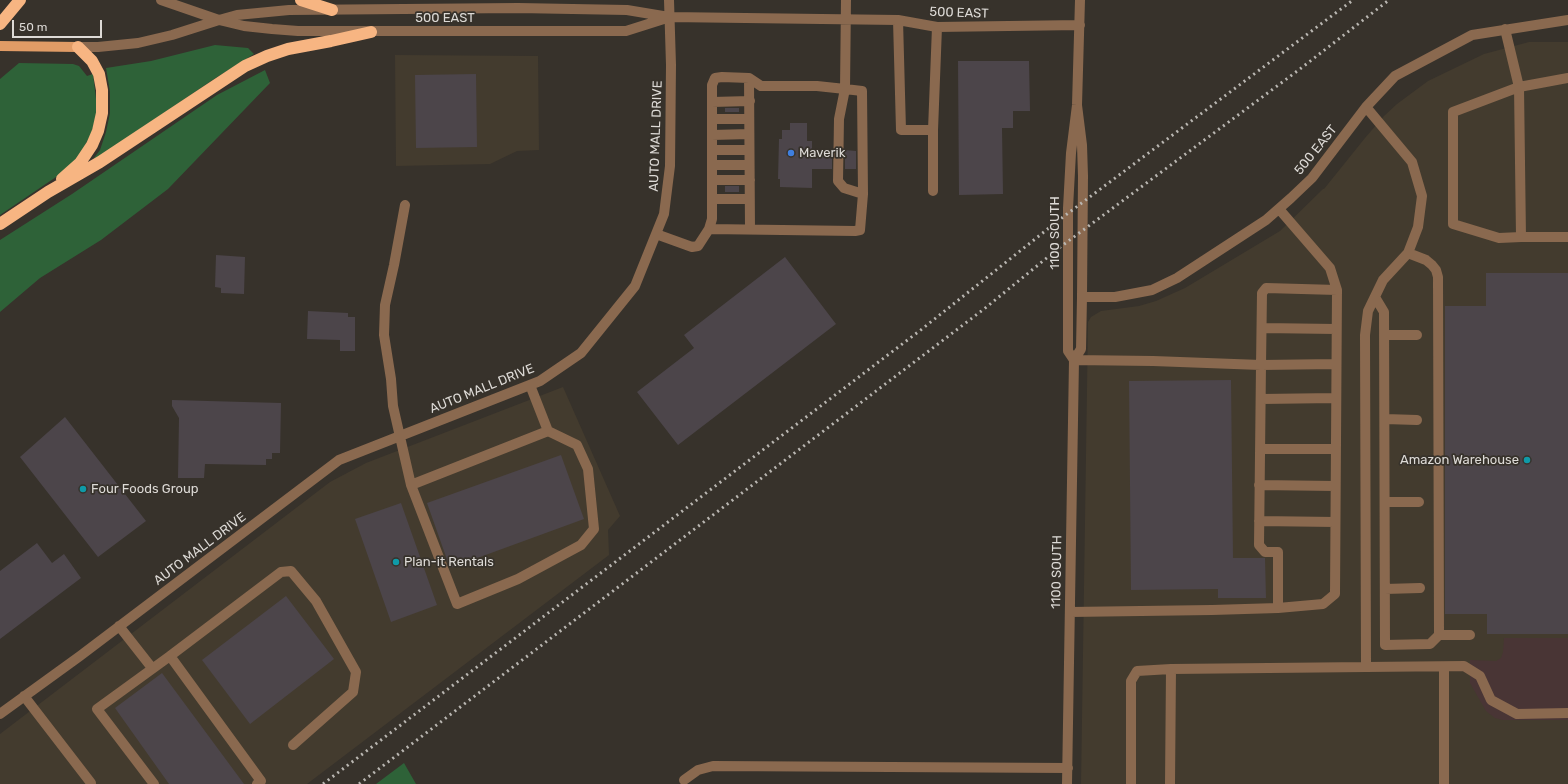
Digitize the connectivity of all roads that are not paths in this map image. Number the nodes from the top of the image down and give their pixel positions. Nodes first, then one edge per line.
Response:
1 (20, 0) edge
2 (161, 0) edge
3 (302, 0) edge
4 (669, 0) edge
5 (846, 0) edge
6 (1080, 0) edge
7 (518, 4) edge
8 (332, 10) junction
9 (669, 18) junction
10 (846, 19) junction
11 (219, 20) junction
12 (898, 20) junction
13 (1568, 20) edge
14 (0, 24) edge
15 (1080, 25) junction
16 (937, 28) junction
17 (1505, 30) junction
18 (371, 32) junction
19 (0, 46) edge
20 (78, 47) junction
21 (749, 78) junction
22 (1568, 78) edge
23 (1519, 87) junction
24 (845, 89) junction
25 (750, 101) junction
26 (712, 102) junction
27 (1077, 105) junction
28 (1366, 107) junction
29 (712, 119) junction
30 (749, 119) junction
31 (933, 130) junction
32 (749, 134) junction
33 (712, 135) junction
34 (712, 150) junction
35 (749, 150) junction
36 (712, 165) junction
37 (749, 165) junction
38 (712, 180) junction
39 (750, 180) junction
40 (933, 191) dead end
41 (48, 192) junction
42 (862, 194) junction
43 (712, 199) junction
44 (749, 199) junction
45 (405, 205) dead end
46 (1279, 209) junction
47 (0, 224) edge
48 (709, 229) junction
49 (750, 230) junction
50 (656, 234) junction
51 (1521, 237) junction
52 (1568, 237) edge
53 (1408, 252) junction
54 (1337, 290) junction
55 (1082, 297) junction
56 (1375, 298) junction
57 (1262, 328) junction
58 (1336, 328) junction
59 (1384, 335) junction
60 (1417, 335) dead end
61 (1074, 360) junction
62 (1336, 364) junction
63 (1261, 365) junction
64 (530, 386) junction
65 (1336, 398) junction
66 (1261, 399) junction
67 (1385, 419) junction
68 (1416, 420) dead end
69 (548, 431) junction
70 (400, 436) junction
71 (1260, 449) junction
72 (1336, 449) junction
73 (411, 485) junction
74 (1259, 485) junction
75 (1336, 486) junction
76 (1385, 502) junction
77 (1418, 502) dead end
78 (1259, 521) junction
79 (1335, 522) junction
80 (1420, 588) dead end
81 (1385, 589) junction
82 (1278, 608) junction
83 (1070, 612) junction
84 (119, 626) junction
85 (1439, 635) junction
86 (1470, 635) dead end
87 (170, 656) junction
88 (1366, 667) junction
89 (1444, 667) junction
90 (152, 668) junction
91 (1171, 669) junction
92 (24, 696) junction
93 (1568, 713) edge
94 (0, 714) edge
95 (293, 745) dead end
96 (1068, 768) junction
97 (684, 780) dead end
98 (91, 783) edge
99 (154, 784) edge
100 (257, 784) edge
101 (1067, 784) edge
102 (1131, 784) edge
103 (1170, 784) edge
104 (1444, 784) edge

1 - 14 highway
2 - 11 street, 500 EAST
3 - 8 highway
4 - 9 street, AUTO MALL DRIVE
5 - 10 street
6 - 15 street, 1100 SOUTH
7 - 8 street, 500 EAST
7 - 9 street, 500 EAST
8 - 11 street, 500 EAST
9 - 10 street, 500 EAST
9 - 18 street, 500 EAST
9 - 50 street, AUTO MALL DRIVE
10 - 12 street, 500 EAST
10 - 24 street
11 - 18 street, 500 EAST
11 - 20 street, 500 EAST
12 - 16 street, 500 EAST
12 - 31 street
13 - 17 street, 500 EAST
15 - 16 street, 500 EAST
15 - 27 street, 1100 SOUTH
16 - 31 street
17 - 23 street
17 - 28 street, 500 EAST
18 - 41 highway
19 - 20 main road, 500 EAST
20 - 41 highway
21 - 24 street
21 - 25 street
21 - 26 street
22 - 23 street
23 - 51 street
23 - 51 street
24 - 42 street
24 - 42 street
25 - 26 street
25 - 30 street
26 - 29 street
27 - 55 street, 1100 SOUTH
27 - 61 street, 1100 SOUTH
28 - 46 street, 500 EAST
28 - 53 street
29 - 30 street
29 - 33 street
30 - 32 street
31 - 40 street
32 - 33 street
32 - 35 street
33 - 34 street
34 - 35 street
34 - 36 street
35 - 37 street
36 - 37 street
36 - 38 street
37 - 39 street
38 - 39 street
38 - 43 street
39 - 44 street
41 - 47 highway
42 - 49 street
43 - 44 street
43 - 48 street
44 - 49 street
45 - 70 street
46 - 54 street
46 - 55 street, 500 EAST
48 - 49 street
48 - 50 street
50 - 64 street, AUTO MALL DRIVE
51 - 52 street
53 - 56 street
53 - 85 street
54 - 57 street
54 - 58 street
55 - 61 street, 1100 SOUTH
56 - 59 street
56 - 88 street
57 - 58 street
57 - 63 street
58 - 62 street
59 - 60 street
59 - 67 street
61 - 63 street
61 - 83 street, 1100 SOUTH
62 - 63 street
62 - 65 street
63 - 66 street
64 - 69 street
64 - 70 street, AUTO MALL DRIVE
65 - 66 street
65 - 72 street
66 - 71 street
67 - 68 street
67 - 76 street
69 - 73 street
69 - 73 street
70 - 73 street
70 - 84 street, AUTO MALL DRIVE
71 - 72 street
71 - 74 street
72 - 75 street
74 - 75 street
74 - 78 street
75 - 79 street
76 - 77 street
76 - 81 street
78 - 79 street
78 - 82 street
79 - 82 street
80 - 81 street
81 - 85 street
82 - 83 street
83 - 96 street, 1100 SOUTH
84 - 90 street
84 - 92 street, AUTO MALL DRIVE
85 - 86 street
87 - 90 street
87 - 95 street
87 - 100 street
88 - 89 street
88 - 91 street
89 - 93 street
89 - 104 street
90 - 99 street
91 - 102 street
91 - 103 street
92 - 94 street, AUTO MALL DRIVE
92 - 98 street
96 - 97 street
96 - 101 street, 1100 SOUTH

